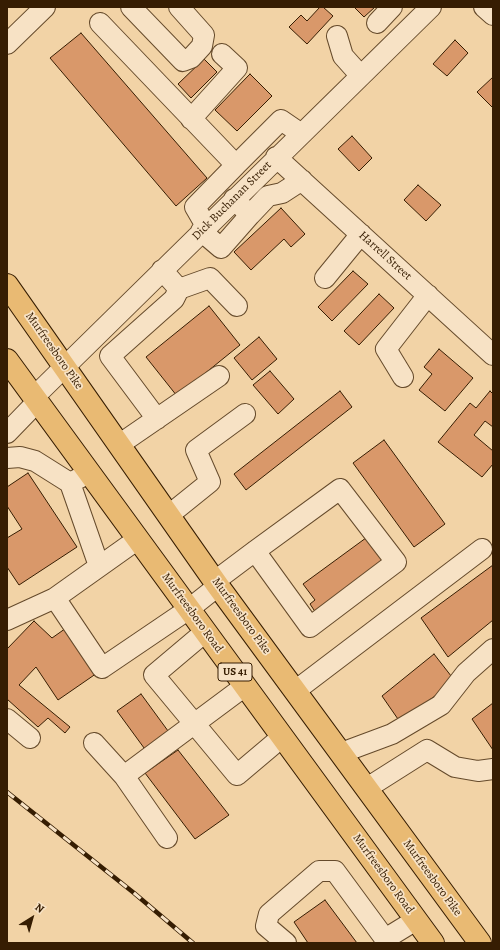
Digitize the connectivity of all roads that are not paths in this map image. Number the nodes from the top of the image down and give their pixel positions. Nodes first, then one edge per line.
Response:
1 (45, 7) edge
2 (131, 7) edge
3 (179, 7) edge
4 (392, 7) edge
5 (402, 7) edge
6 (431, 7) edge
7 (484, 7) edge
8 (493, 15) edge
9 (415, 22) junction
10 (100, 23) dead end
11 (377, 23) dead end
12 (337, 36) dead end
13 (7, 44) edge
14 (222, 54) dead end
15 (360, 75) junction
16 (191, 119) junction
17 (300, 134) junction
18 (276, 157) junction
19 (236, 166) junction
20 (302, 180) junction
21 (234, 199) junction
22 (250, 215) junction
23 (204, 229) junction
24 (361, 234) junction
25 (162, 270) junction
26 (325, 278) dead end
27 (7, 285) edge
28 (179, 290) junction
29 (428, 295) junction
30 (237, 306) dead end
31 (493, 355) edge
32 (7, 360) edge
33 (65, 366) junction
34 (219, 376) dead end
35 (403, 378) dead end
36 (36, 399) junction
37 (245, 414) dead end
38 (157, 419) junction
39 (7, 433) edge
40 (120, 444) junction
41 (7, 458) edge
42 (89, 472) junction
43 (70, 483) junction
44 (169, 515) junction
45 (138, 539) junction
46 (482, 549) dead end
47 (255, 551) junction
48 (99, 566) junction
49 (217, 583) junction
50 (55, 598) junction
51 (189, 609) junction
52 (7, 620) edge
53 (205, 632) junction
54 (493, 649) edge
55 (245, 686) junction
56 (295, 691) junction
57 (7, 719) edge
58 (194, 724) junction
59 (282, 737) junction
60 (30, 738) dead end
61 (94, 743) dead end
62 (341, 753) junction
63 (493, 768) edge
64 (124, 776) junction
65 (367, 788) junction
66 (167, 838) dead end
67 (416, 920) junction
68 (387, 941) edge
69 (286, 943) edge
70 (433, 943) edge
71 (480, 943) edge

1 - 13 street
2 - 3 street
4 - 11 street
5 - 9 street
6 - 9 street, Dick Buchanan Street
7 - 8 street
9 - 15 street, Dick Buchanan Street
10 - 16 street
12 - 15 street
14 - 16 street
15 - 17 street, Dick Buchanan Street
16 - 19 street
17 - 18 street, Dick Buchanan Street
17 - 19 street
18 - 20 street, Harrell Street
18 - 21 street, Dick Buchanan Street
19 - 23 street
20 - 22 street
20 - 24 street, Harrell Street
21 - 22 street
21 - 23 street, Dick Buchanan Street
22 - 23 street
23 - 25 street, Dick Buchanan Street
24 - 26 street
24 - 29 street, Harrell Street
25 - 28 street
25 - 33 street, Dick Buchanan Street
27 - 33 main road, Murfreesboro Pike
28 - 30 street
28 - 38 street
29 - 31 street, Harrell Street
29 - 35 street
32 - 36 main road, Murfreesboro Road / US 41
33 - 36 street, Dick Buchanan Street
33 - 40 main road, Murfreesboro Pike
34 - 38 street
36 - 39 street, Dick Buchanan Street
36 - 42 main road, Murfreesboro Road / US 41
37 - 44 street
38 - 40 street
40 - 44 main road, Murfreesboro Pike
41 - 43 street
42 - 43 street
42 - 45 main road, Murfreesboro Road / US 41
43 - 48 street
44 - 49 main road, Murfreesboro Pike
45 - 48 street
45 - 51 main road, Murfreesboro Road / US 41
46 - 56 street
47 - 47 street
47 - 49 street
48 - 50 street
49 - 51 street
49 - 56 main road, Murfreesboro Pike
50 - 51 street
50 - 52 street
51 - 53 main road, Murfreesboro Road / US 41
53 - 55 main road, Murfreesboro Road / US 41
53 - 58 street
54 - 62 street
55 - 58 street
55 - 59 main road, Murfreesboro Road / US 41
56 - 62 main road, Murfreesboro Pike
57 - 60 street
58 - 59 street
58 - 64 street
59 - 67 main road, Murfreesboro Road / US 41
61 - 64 street
62 - 65 main road, Murfreesboro Pike
63 - 65 street
64 - 66 street
65 - 71 main road, Murfreesboro Pike
67 - 68 street
67 - 70 main road, Murfreesboro Road / US 41
68 - 69 street

